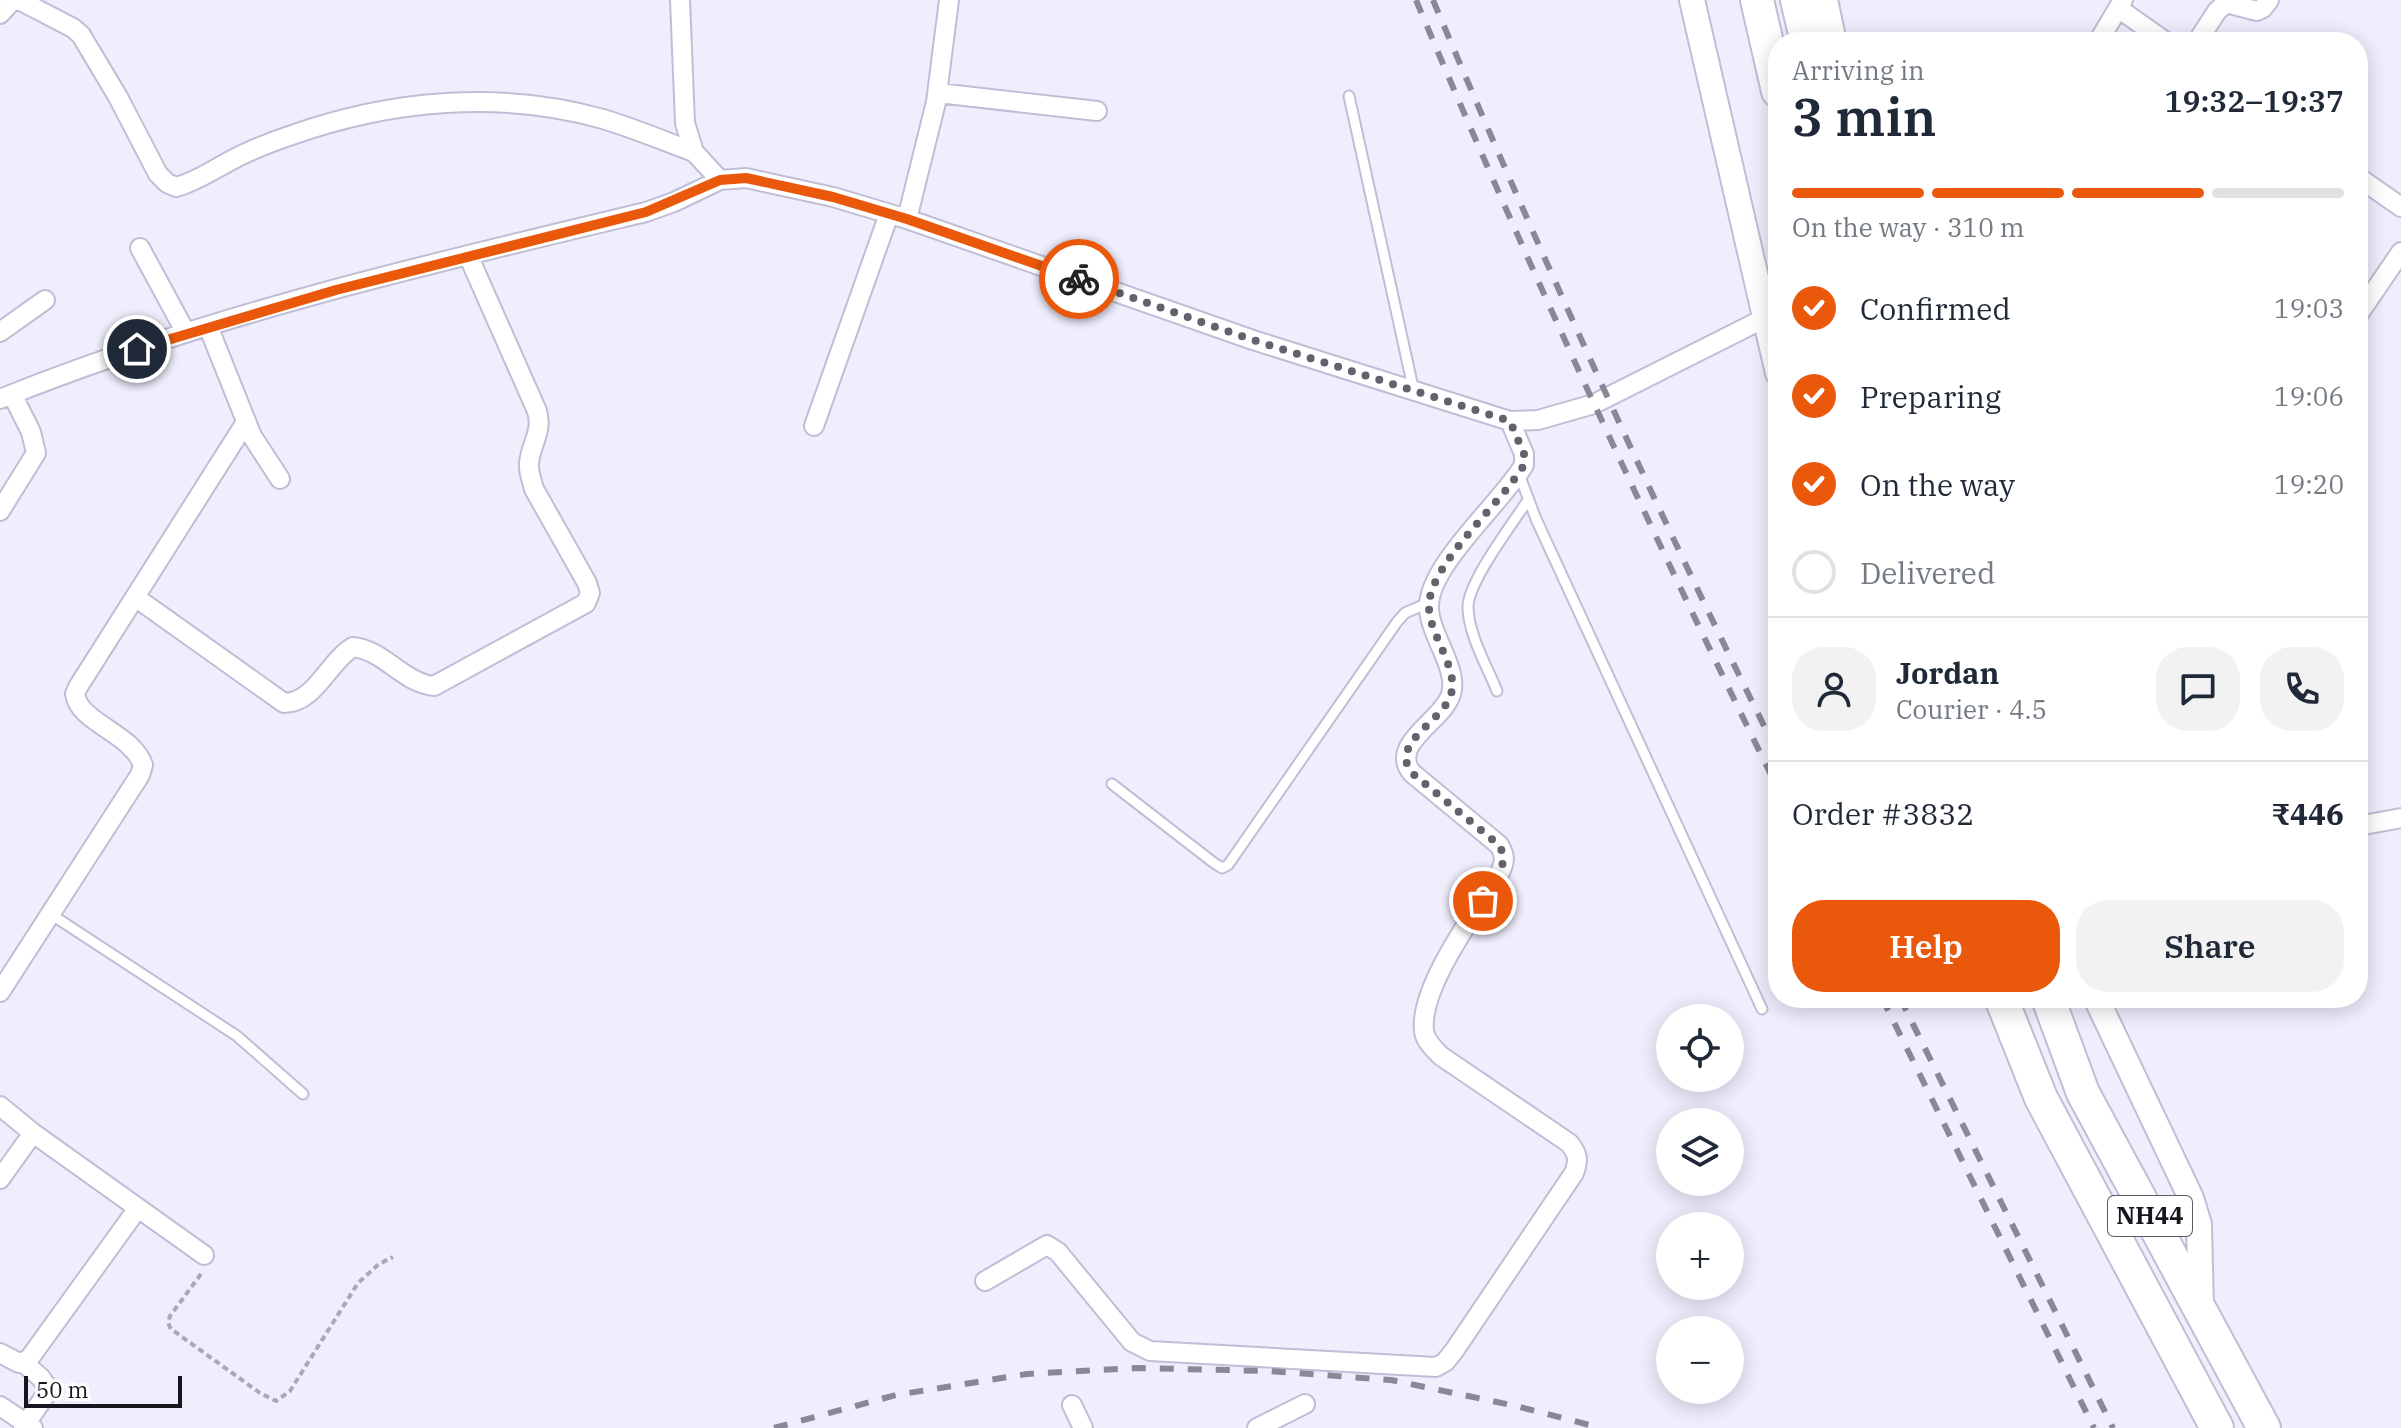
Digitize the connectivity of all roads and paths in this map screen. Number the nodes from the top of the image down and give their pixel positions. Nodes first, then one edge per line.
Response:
1 (13, 0) edge
2 (19, 0) edge
3 (680, 0) edge
4 (949, 0) edge
5 (1692, 0) edge
6 (1757, 0) edge
7 (1797, 0) edge
8 (1825, 0) edge
9 (2269, 0) edge
10 (2120, 4) edge
11 (0, 14) edge
12 (1805, 32) edge
13 (1832, 32) edge
14 (2104, 32) edge
15 (2154, 32) edge
16 (2203, 32) edge
17 (1768, 48) edge
18 (938, 93) junction
19 (1349, 96) dead end
20 (1097, 111) dead end
21 (694, 152) junction
22 (720, 180) junction
23 (2368, 184) edge
24 (2401, 207) edge
25 (898, 216) junction
26 (140, 248) dead end
27 (2401, 252) edge
28 (468, 255) junction
29 (45, 300) dead end
30 (2368, 300) edge
31 (1765, 318) junction
32 (208, 326) junction
33 (1768, 331) edge
34 (0, 332) edge
35 (186, 333) junction
36 (1414, 392) junction
37 (6, 396) edge
38 (1510, 421) junction
39 (246, 422) junction
40 (814, 426) dead end
41 (1519, 474) junction
42 (280, 479) dead end
43 (1528, 500) junction
44 (0, 511) edge
45 (135, 597) junction
46 (1428, 603) junction
47 (1497, 691) dead end
48 (1112, 784) dead end
49 (2401, 818) edge
50 (2368, 824) edge
51 (49, 913) junction
52 (0, 992) edge
53 (2005, 1008) edge
54 (2052, 1008) edge
55 (2101, 1008) edge
56 (1762, 1009) dead end
57 (303, 1094) dead end
58 (0, 1106) edge
59 (33, 1133) junction
60 (0, 1179) edge
61 (138, 1208) junction
62 (204, 1255) joint
63 (393, 1257) dead end
64 (985, 1281) dead end
65 (2201, 1311) junction
66 (0, 1353) edge
67 (24, 1363) junction
68 (1305, 1404) dead end
69 (1072, 1405) dead end
70 (0, 1406) edge
71 (27, 1427) edge
72 (1083, 1428) edge
73 (1257, 1428) edge
74 (2217, 1428) edge
75 (2264, 1428) edge

1 - 11 street
2 - 21 street
3 - 21 street
4 - 18 street
5 - 31 street
6 - 17 highway
7 - 12 highway
8 - 13 street
9 - 16 street
10 - 14 street
10 - 15 street
18 - 20 street
18 - 25 street
19 - 36 lane
21 - 22 street
22 - 25 street
22 - 28 street
23 - 24 street
25 - 36 street
25 - 40 street
26 - 35 street
27 - 30 street
28 - 32 street
28 - 45 street
29 - 34 street
31 - 33 street
31 - 38 street
32 - 35 street
32 - 39 street
35 - 37 street
36 - 38 street
37 - 44 street
38 - 41 street
39 - 42 street
39 - 45 street
41 - 43 lane
41 - 46 street
43 - 47 lane
43 - 56 lane
45 - 51 street
46 - 48 lane
46 - 64 street
49 - 50 street
51 - 52 street
51 - 57 lane
53 - 74 highway, NH44
54 - 65 highway, NH44
55 - 65 street
58 - 59 street
59 - 60 street
59 - 61 street
61 - 62 street
61 - 67 street
62 - 63 path
65 - 75 highway, NH44
66 - 67 street
67 - 71 street
68 - 73 street
69 - 72 street
70 - 71 street

